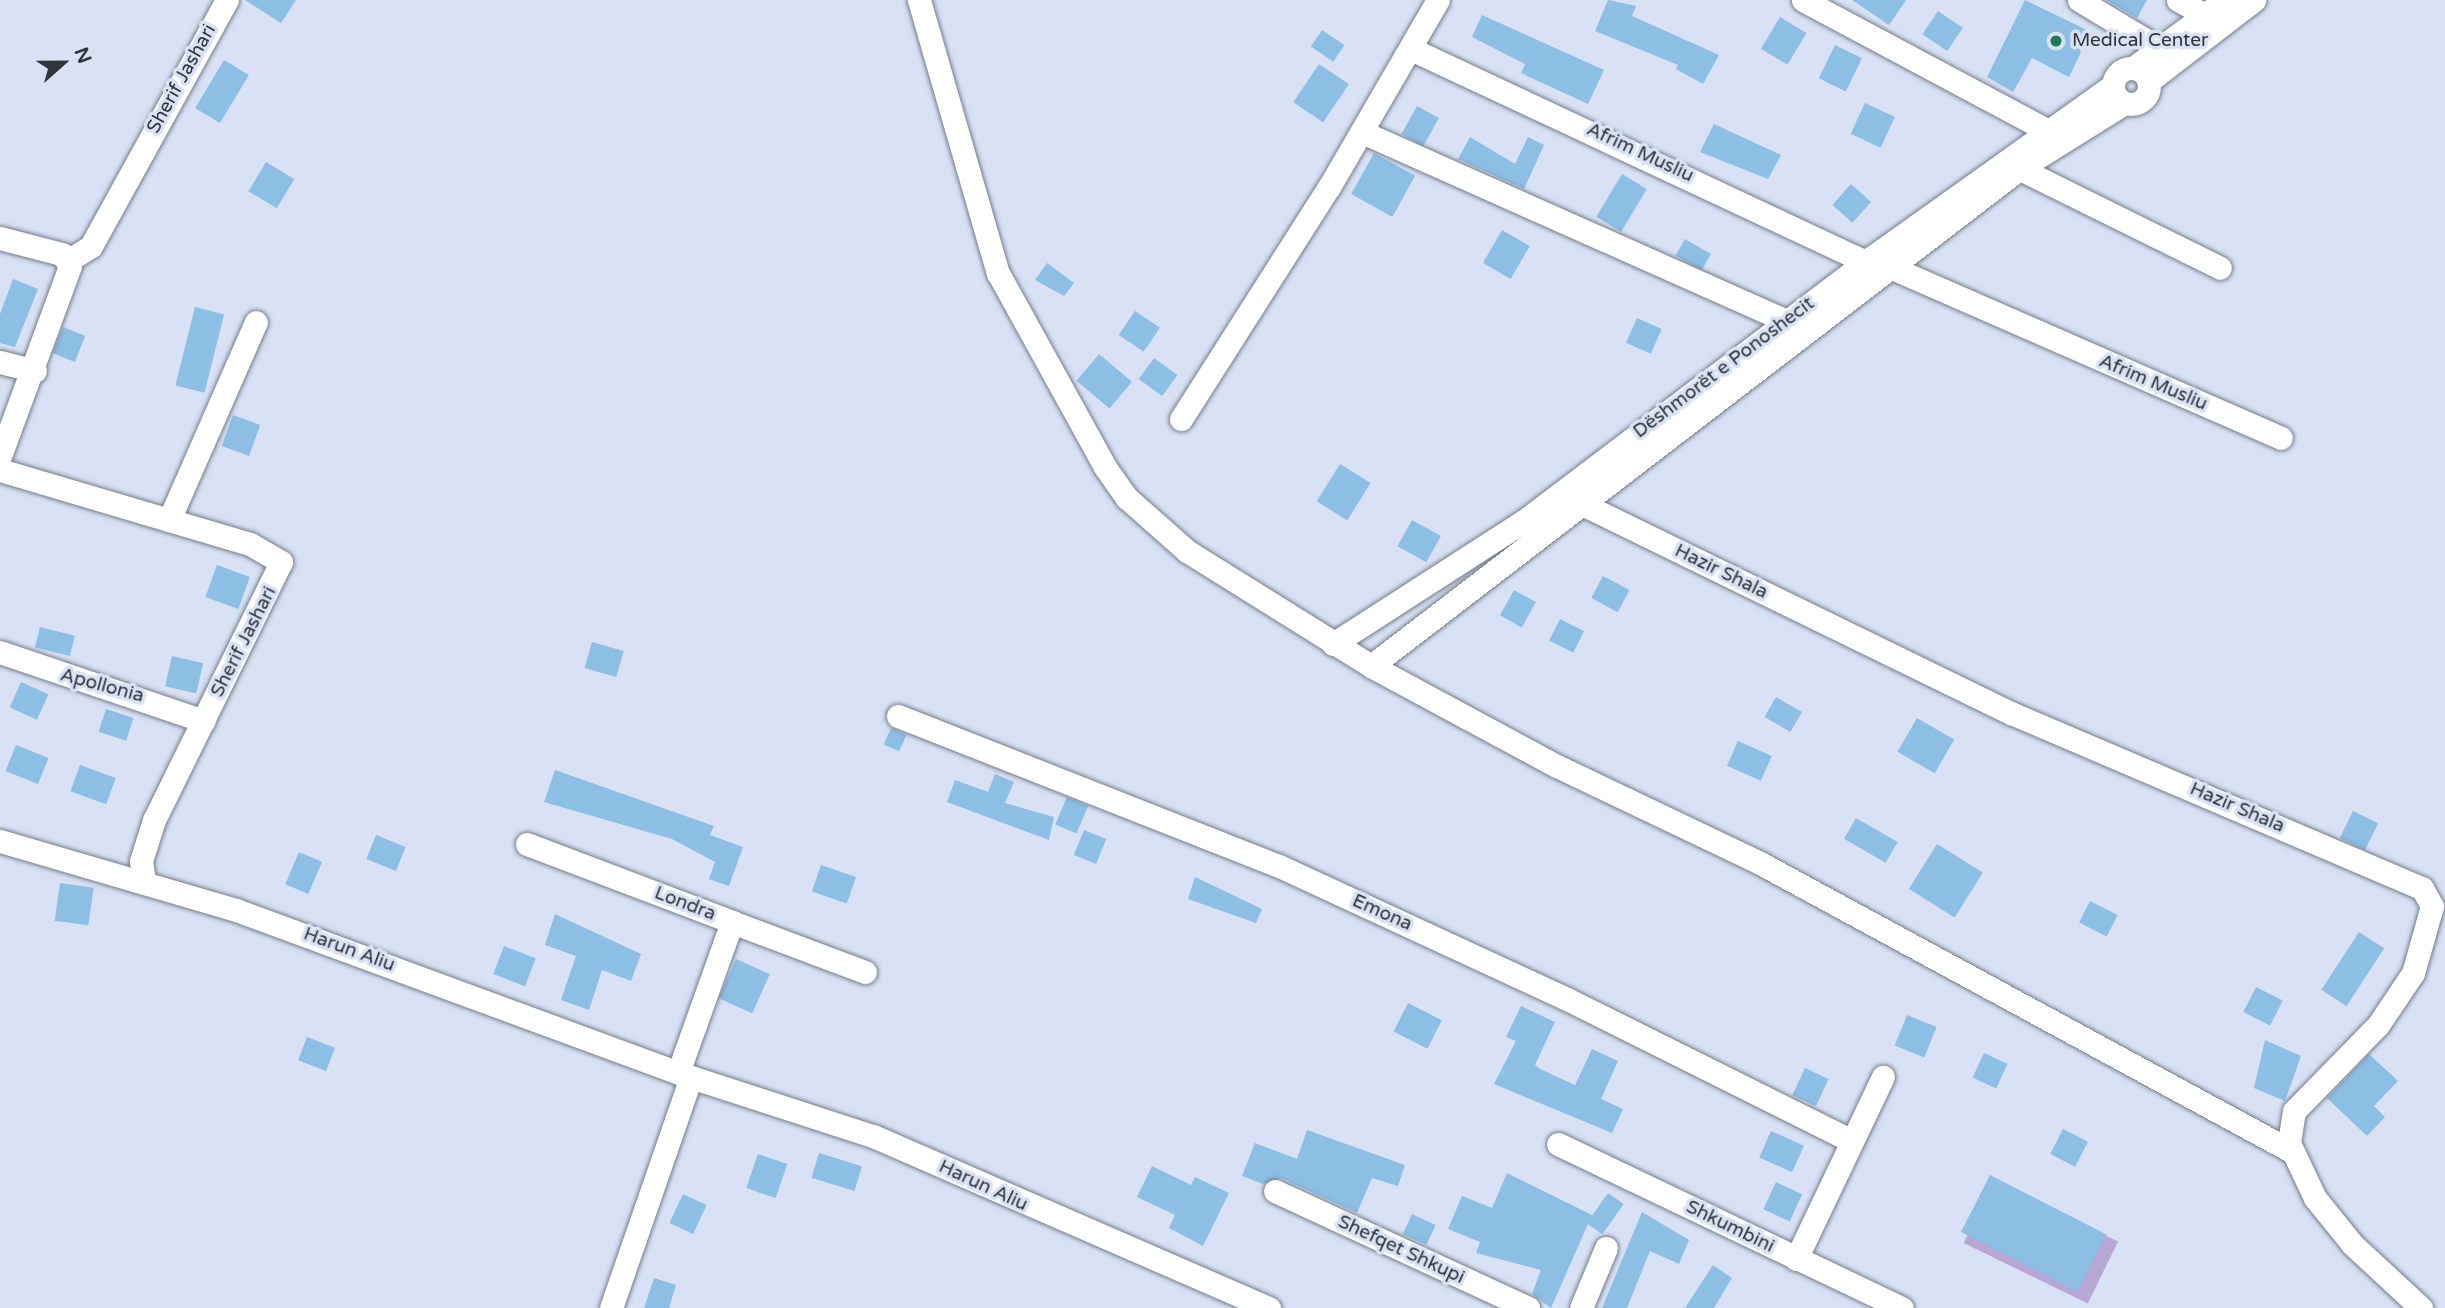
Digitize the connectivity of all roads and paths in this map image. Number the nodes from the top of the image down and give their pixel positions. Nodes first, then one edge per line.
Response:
1 (227, 0) edge
2 (919, 0) edge
3 (1438, 0) edge
4 (1803, 0) edge
5 (2079, 0) edge
6 (2178, 0) edge
7 (2225, 0) edge
8 (2254, 0) edge
9 (2205, 15) junction
10 (2159, 48) junction
11 (1411, 49) junction
12 (2141, 75) junction
13 (2117, 95) junction
14 (2046, 130) junction
15 (1362, 132) junction
16 (2012, 165) junction
17 (1945, 216) junction
18 (0, 238) edge
19 (69, 260) junction
20 (1868, 260) junction
21 (2220, 268) dead end
22 (1894, 269) junction
23 (256, 322) dead end
24 (1799, 327) junction
25 (0, 362) edge
26 (35, 371) junction
27 (1181, 419) dead end
28 (2281, 438) dead end
29 (0, 456) edge
30 (0, 470) edge
31 (1581, 504) junction
32 (169, 520) junction
33 (1502, 549) junction
34 (1333, 644) junction
35 (0, 652) edge
36 (1371, 666) junction
37 (898, 716) dead end
38 (204, 721) junction
39 (0, 841) edge
40 (527, 844) dead end
41 (144, 879) junction
42 (732, 922) junction
43 (865, 972) dead end
44 (685, 1075) junction
45 (1883, 1077) dead end
46 (1852, 1141) junction
47 (1559, 1144) dead end
48 (2292, 1152) junction
49 (1275, 1191) dead end
50 (1606, 1248) dead end
51 (1796, 1259) junction
52 (611, 1308) edge
53 (1269, 1308) edge
54 (1528, 1308) edge
55 (1581, 1308) edge
56 (1902, 1308) edge
57 (2421, 1308) edge

1 - 19 street, Sherif Jashari
2 - 34 street
3 - 11 street
4 - 14 street
5 - 10 street
6 - 9 street
7 - 9 street, Dëshmorët e Ponoshecit
8 - 12 street, Dëshmorët e Ponoshecit
9 - 10 street, Dëshmorët e Ponoshecit
10 - 12 street, Dëshmorët e Ponoshecit
11 - 15 street
11 - 20 street, Afrim Musliu
12 - 13 street, Dëshmorët e Ponoshecit
12 - 13 street, Dëshmorët e Ponoshecit
13 - 14 street, Dëshmorët e Ponoshecit
13 - 16 street, Dëshmorët e Ponoshecit
14 - 16 street, Dëshmorët e Ponoshecit
15 - 24 street
15 - 27 street
16 - 17 street, Dëshmorët e Ponoshecit
16 - 21 street
17 - 20 street, Dëshmorët e Ponoshecit
17 - 22 street, Dëshmorët e Ponoshecit
18 - 19 street
19 - 26 street
20 - 22 street, Afrim Musliu
20 - 24 street, Dëshmorët e Ponoshecit
22 - 24 street, Dëshmorët e Ponoshecit
22 - 28 street, Afrim Musliu
23 - 32 street
24 - 31 street, Dëshmorët e Ponoshecit
24 - 33 street, Dëshmorët e Ponoshecit
25 - 26 street
26 - 29 street
30 - 32 street, Sherif Jashari
31 - 33 street, Dëshmorët e Ponoshecit
31 - 48 street, Hazir Shala
32 - 38 street, Sherif Jashari
33 - 34 street, Dëshmorët e Ponoshecit
33 - 36 street, Dëshmorët e Ponoshecit
34 - 36 street
35 - 38 street, Apollonia
36 - 48 street
37 - 46 street, Emona
38 - 41 street, Sherif Jashari
39 - 41 street, Harun Aliu
40 - 42 street, Londra
41 - 44 street, Harun Aliu
42 - 43 street
42 - 44 street, Londra
44 - 52 street
44 - 53 street, Harun Aliu
45 - 46 street
46 - 51 street
47 - 51 street, Shkumbini
48 - 57 street, Hazir Shala
49 - 54 street, Shefqet Shkupi
50 - 55 street
51 - 56 street, Shkumbini

